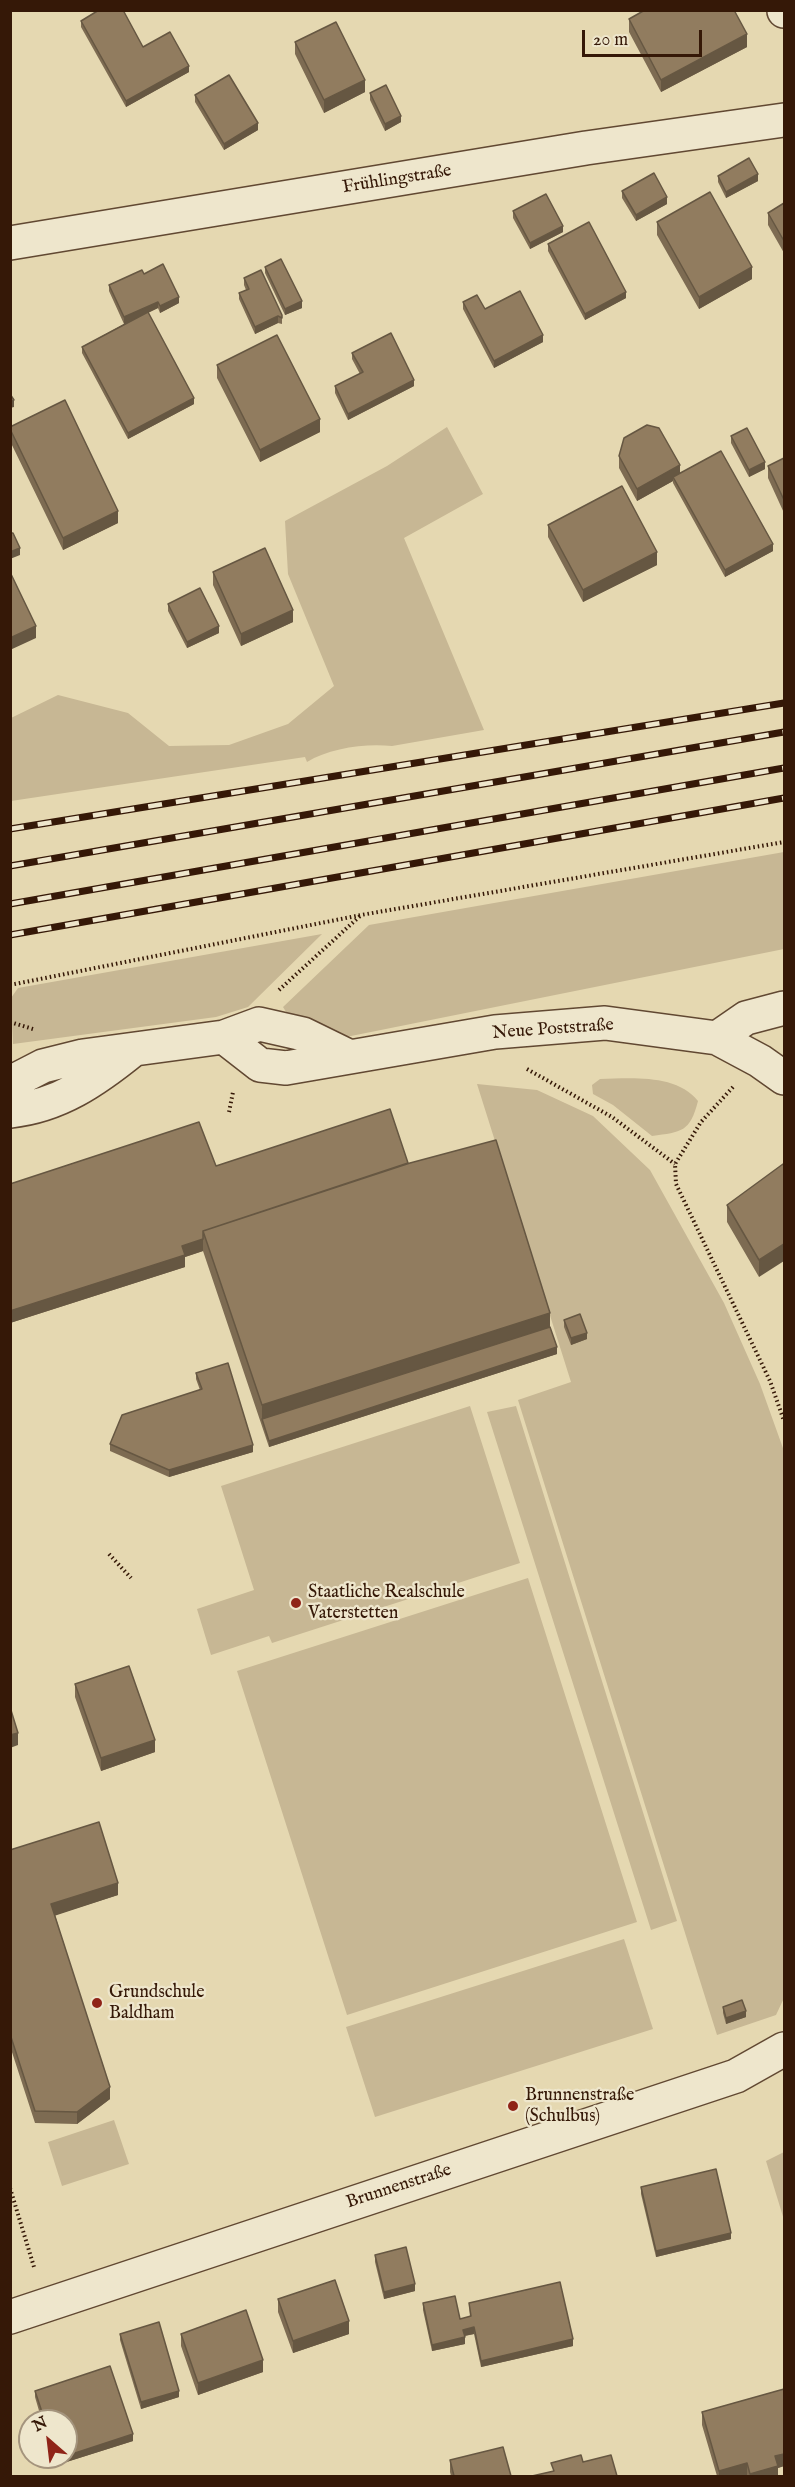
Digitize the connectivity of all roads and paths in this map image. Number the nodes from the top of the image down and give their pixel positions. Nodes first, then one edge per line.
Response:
1 (784, 120) edge
2 (11, 242) edge
3 (784, 842) edge
4 (361, 915) junction
5 (10, 985) edge
6 (784, 1008) edge
7 (259, 1024) junction
8 (224, 1037) junction
9 (717, 1038) junction
10 (133, 1050) junction
11 (348, 1056) junction
12 (521, 1065) dead end
13 (784, 1078) edge
14 (10, 1083) edge
15 (10, 1111) edge
16 (700, 1122) dead end
17 (675, 1164) junction
18 (784, 1421) edge
19 (109, 1554) dead end
20 (131, 1578) dead end
21 (784, 2049) edge
22 (10, 2188) edge
23 (34, 2268) dead end
24 (10, 2317) edge

1 - 2 street, Frühlingstraße
3 - 4 path
4 - 5 path
4 - 7 path
6 - 9 street
7 - 8 street
7 - 11 street
8 - 10 street
8 - 11 street, Neue Poststraße
9 - 11 street, Neue Poststraße
9 - 13 street, Neue Poststraße
10 - 14 street
10 - 15 street
12 - 17 path
16 - 17 path
17 - 18 path
19 - 20 path
21 - 24 street, Brunnenstraße
22 - 23 path

